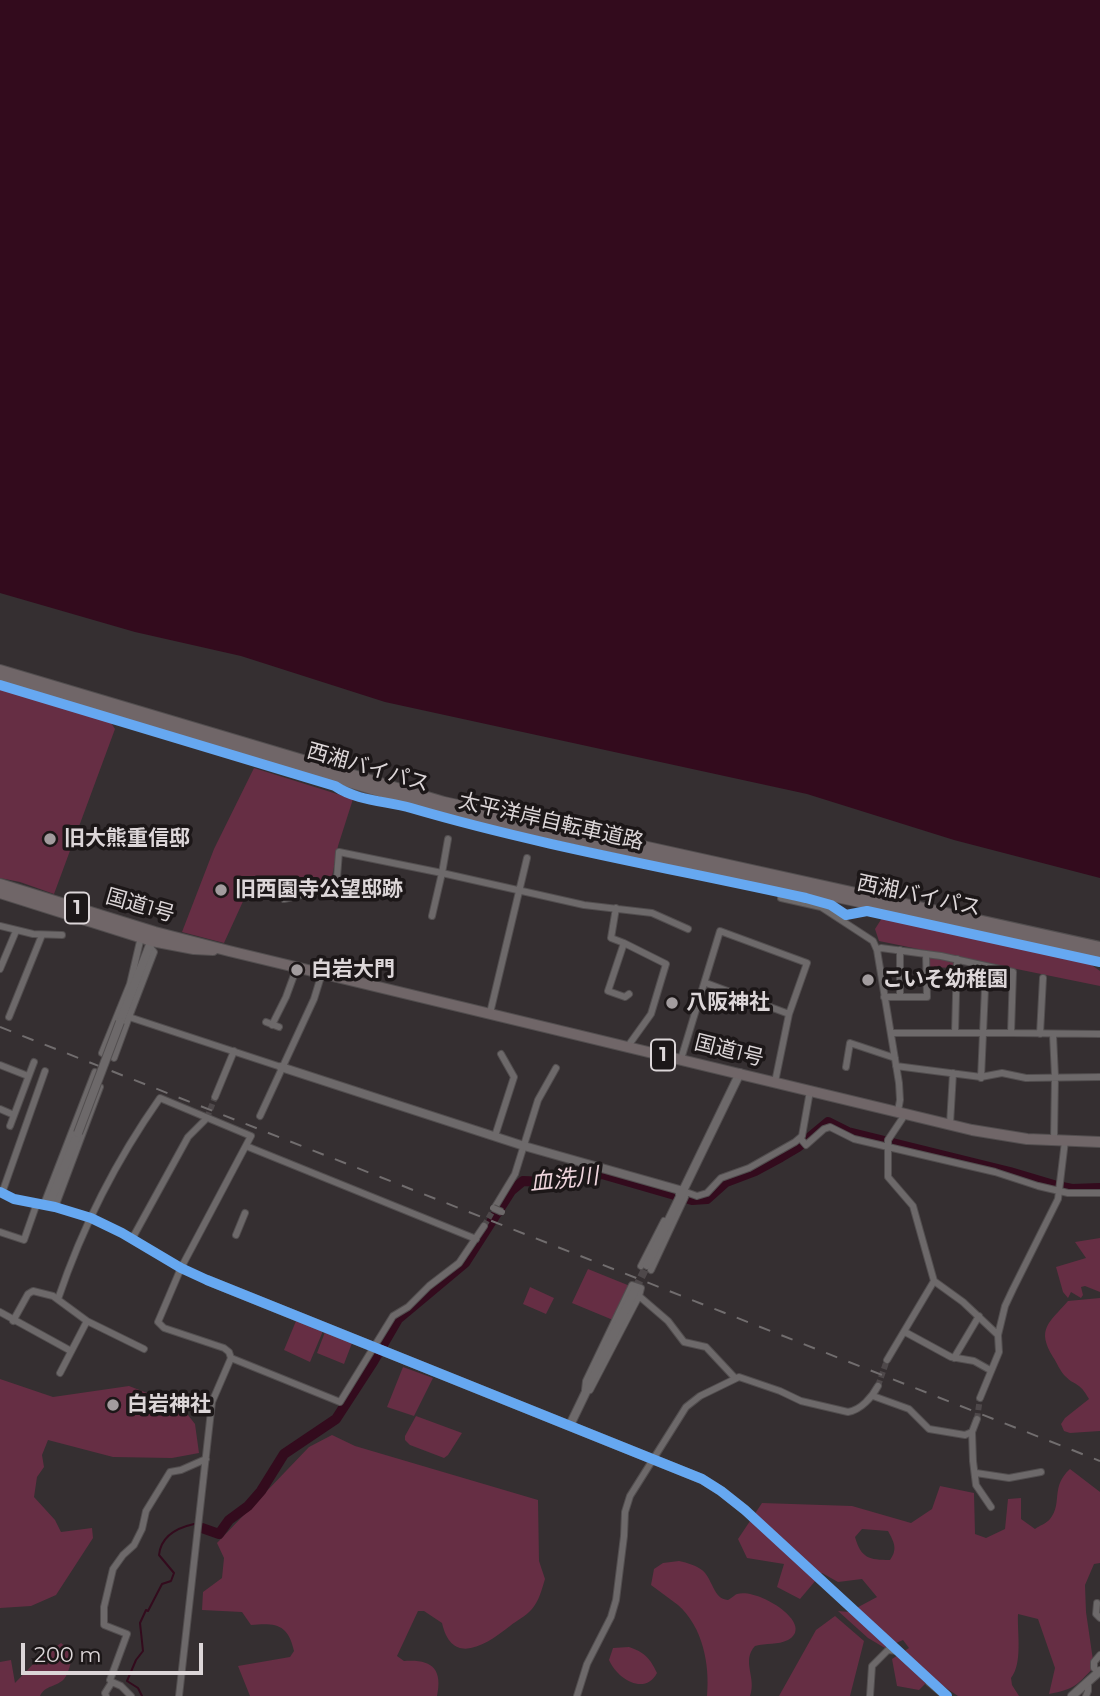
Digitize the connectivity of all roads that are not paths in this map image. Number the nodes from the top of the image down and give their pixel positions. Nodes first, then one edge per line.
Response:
1 (0, 670) edge
2 (0, 678) edge
3 (448, 839) dead end
4 (527, 858) dead end
5 (442, 873) junction
6 (0, 884) edge
7 (519, 890) junction
8 (0, 893) edge
9 (781, 898) dead end
10 (284, 899) dead end
11 (617, 908) junction
12 (432, 916) dead end
13 (0, 926) edge
14 (688, 929) dead end
15 (16, 931) junction
16 (42, 935) junction
17 (62, 935) dead end
18 (149, 939) junction
19 (624, 943) junction
20 (1100, 947) edge
21 (877, 950) junction
22 (900, 950) junction
23 (926, 954) junction
24 (1100, 955) edge
25 (957, 959) junction
26 (986, 966) junction
27 (297, 967) junction
28 (0, 969) edge
29 (322, 973) junction
30 (1043, 978) dead end
31 (706, 983) junction
32 (629, 994) dead end
33 (884, 997) junction
34 (900, 997) junction
35 (490, 1013) junction
36 (789, 1014) junction
37 (9, 1017) dead end
38 (129, 1017) junction
39 (272, 1025) dead end
40 (891, 1033) junction
41 (956, 1033) junction
42 (983, 1033) junction
43 (1011, 1033) junction
44 (1040, 1034) junction
45 (1100, 1034) edge
46 (1053, 1035) junction
47 (628, 1046) junction
48 (234, 1051) junction
49 (102, 1053) dead end
50 (500, 1054) dead end
51 (114, 1058) dead end
52 (895, 1058) junction
53 (681, 1059) junction
54 (34, 1062) dead end
55 (0, 1065) edge
56 (896, 1066) junction
57 (281, 1067) junction
58 (846, 1067) dead end
59 (556, 1068) dead end
60 (45, 1071) dead end
61 (95, 1072) dead end
62 (740, 1073) junction
63 (953, 1073) junction
64 (28, 1076) junction
65 (1055, 1076) junction
66 (1100, 1077) edge
67 (981, 1078) junction
68 (775, 1082) junction
69 (100, 1087) dead end
70 (88, 1091) junction
71 (810, 1091) junction
72 (96, 1097) junction
73 (215, 1097) tunnel mouth
74 (0, 1109) edge
75 (902, 1112) junction
76 (14, 1115) junction
77 (260, 1116) dead end
78 (207, 1118) tunnel mouth
79 (950, 1124) junction
80 (10, 1126) dead end
81 (495, 1136) junction
82 (802, 1140) junction
83 (1060, 1141) junction
84 (1100, 1142) edge
85 (888, 1144) junction
86 (246, 1146) junction
87 (524, 1146) junction
88 (1059, 1188) junction
89 (2, 1193) edge
90 (1100, 1193) edge
91 (681, 1196) junction
92 (0, 1203) edge
93 (46, 1205) junction
94 (502, 1212) tunnel mouth
95 (245, 1213) dead end
96 (91, 1218) junction
97 (484, 1226) tunnel mouth
98 (0, 1232) edge
99 (236, 1236) dead end
100 (132, 1239) junction
101 (476, 1239) junction
102 (646, 1267) tunnel mouth
103 (181, 1268) junction
104 (207, 1280) joint
105 (934, 1281) junction
106 (638, 1292) joint
107 (58, 1299) junction
108 (0, 1312) edge
109 (979, 1316) junction
110 (13, 1321) junction
111 (87, 1321) junction
112 (905, 1332) junction
113 (998, 1335) junction
114 (144, 1349) dead end
115 (378, 1349) junction
116 (71, 1351) junction
117 (231, 1358) junction
118 (954, 1358) junction
119 (885, 1361) tunnel mouth
120 (990, 1370) junction
121 (60, 1373) dead end
122 (735, 1378) junction
123 (877, 1386) tunnel mouth
124 (873, 1396) junction
125 (980, 1398) tunnel mouth
126 (977, 1419) tunnel mouth
127 (570, 1424) junction
128 (972, 1432) junction
129 (205, 1459) junction
130 (654, 1460) junction
131 (1041, 1472) dead end
132 (976, 1473) junction
133 (991, 1507) dead end
134 (746, 1510) tunnel mouth
135 (1097, 1603) dead end
136 (1100, 1618) edge
137 (898, 1651) dead end
138 (1100, 1654) edge
139 (1099, 1672) edge
140 (112, 1682) junction
141 (930, 1682) tunnel mouth
142 (1088, 1682) junction
143 (106, 1696) edge
144 (131, 1696) edge
145 (179, 1696) edge
146 (577, 1696) edge
147 (870, 1696) edge
148 (947, 1696) edge
149 (1072, 1696) edge
150 (1086, 1696) edge

1 - 20 highway, 西湘バイパス
2 - 24 highway, 西湘バイパス
3 - 5 street
4 - 7 street
5 - 7 street
5 - 10 street
5 - 12 street
6 - 18 highway, 国道1号 / 1
7 - 11 street
7 - 35 street
8 - 18 highway, 国道1号 / 1
9 - 21 street
11 - 14 street
11 - 19 street
13 - 15 street
15 - 16 street
15 - 28 street
16 - 17 street
16 - 37 street
18 - 27 highway, 国道1号 / 1
18 - 38 street
18 - 49 street
18 - 93 street, bridge
19 - 32 street
19 - 47 street
21 - 22 street
21 - 33 street
22 - 23 street
22 - 34 street
23 - 25 street
23 - 34 street
25 - 26 street
25 - 41 street
26 - 42 street
26 - 43 street
27 - 29 highway, 国道1号 / 1
27 - 39 street
29 - 35 highway, 国道1号 / 1
29 - 57 street
30 - 44 street
31 - 36 street
31 - 36 street
31 - 53 street
33 - 34 street
33 - 40 street
35 - 47 highway, 国道1号 / 1
36 - 68 street
38 - 48 street
38 - 51 street
40 - 41 street
40 - 52 street
41 - 42 street
42 - 43 street
42 - 67 street
43 - 44 street
44 - 46 street
45 - 46 street
46 - 65 street
47 - 53 highway, 国道1号 / 1
48 - 57 street
48 - 73 street
50 - 81 street
52 - 56 street
52 - 58 street
53 - 62 highway, 国道1号 / 1
54 - 64 street
55 - 64 street
56 - 63 street
56 - 75 street
57 - 77 street
57 - 81 street
59 - 87 street
60 - 89 street
61 - 70 street
62 - 68 highway, 国道1号 / 1
62 - 91 street
63 - 67 street
63 - 79 street
64 - 76 street
65 - 66 street
65 - 67 street
65 - 83 street
68 - 71 highway, 国道1号 / 1
69 - 72 street
70 - 72 street
70 - 93 street
71 - 75 highway, 国道1号 / 1
71 - 82 street
72 - 93 street
74 - 76 street
75 - 79 highway, 国道1号 / 1
75 - 85 street
76 - 80 street
78 - 100 street
79 - 83 highway, 国道1号 / 1
81 - 87 street
82 - 85 street
82 - 91 street
83 - 84 highway, 国道1号 / 1
83 - 88 street
85 - 88 street
85 - 105 street
86 - 96 street
86 - 101 street
86 - 103 street
87 - 91 street
87 - 94 street, bridge
88 - 90 street
88 - 113 street
89 - 92 street
89 - 93 street
91 - 102 street
93 - 96 street
93 - 98 street
95 - 99 street
96 - 100 street
96 - 107 street
97 - 101 street
100 - 103 street
101 - 115 street
103 - 104 street
103 - 117 street
104 - 115 street
105 - 109 street
105 - 112 street
106 - 122 street
106 - 127 street
107 - 110 street
107 - 111 street
108 - 110 street
109 - 113 street
109 - 118 street
110 - 116 street
111 - 114 street
111 - 116 street
112 - 118 street
112 - 119 street
113 - 120 street
115 - 117 street
115 - 127 street
116 - 121 street
117 - 129 street
118 - 120 street
120 - 125 street
122 - 124 street
122 - 130 street
123 - 124 street
124 - 128 street
126 - 128 street
127 - 130 street
128 - 132 street
129 - 140 street
129 - 145 street
130 - 134 street
130 - 146 street
131 - 132 street
132 - 133 street
135 - 136 street
137 - 147 street
138 - 139 street
139 - 142 street
140 - 143 street
140 - 144 street
141 - 148 street
142 - 149 street
142 - 150 street

